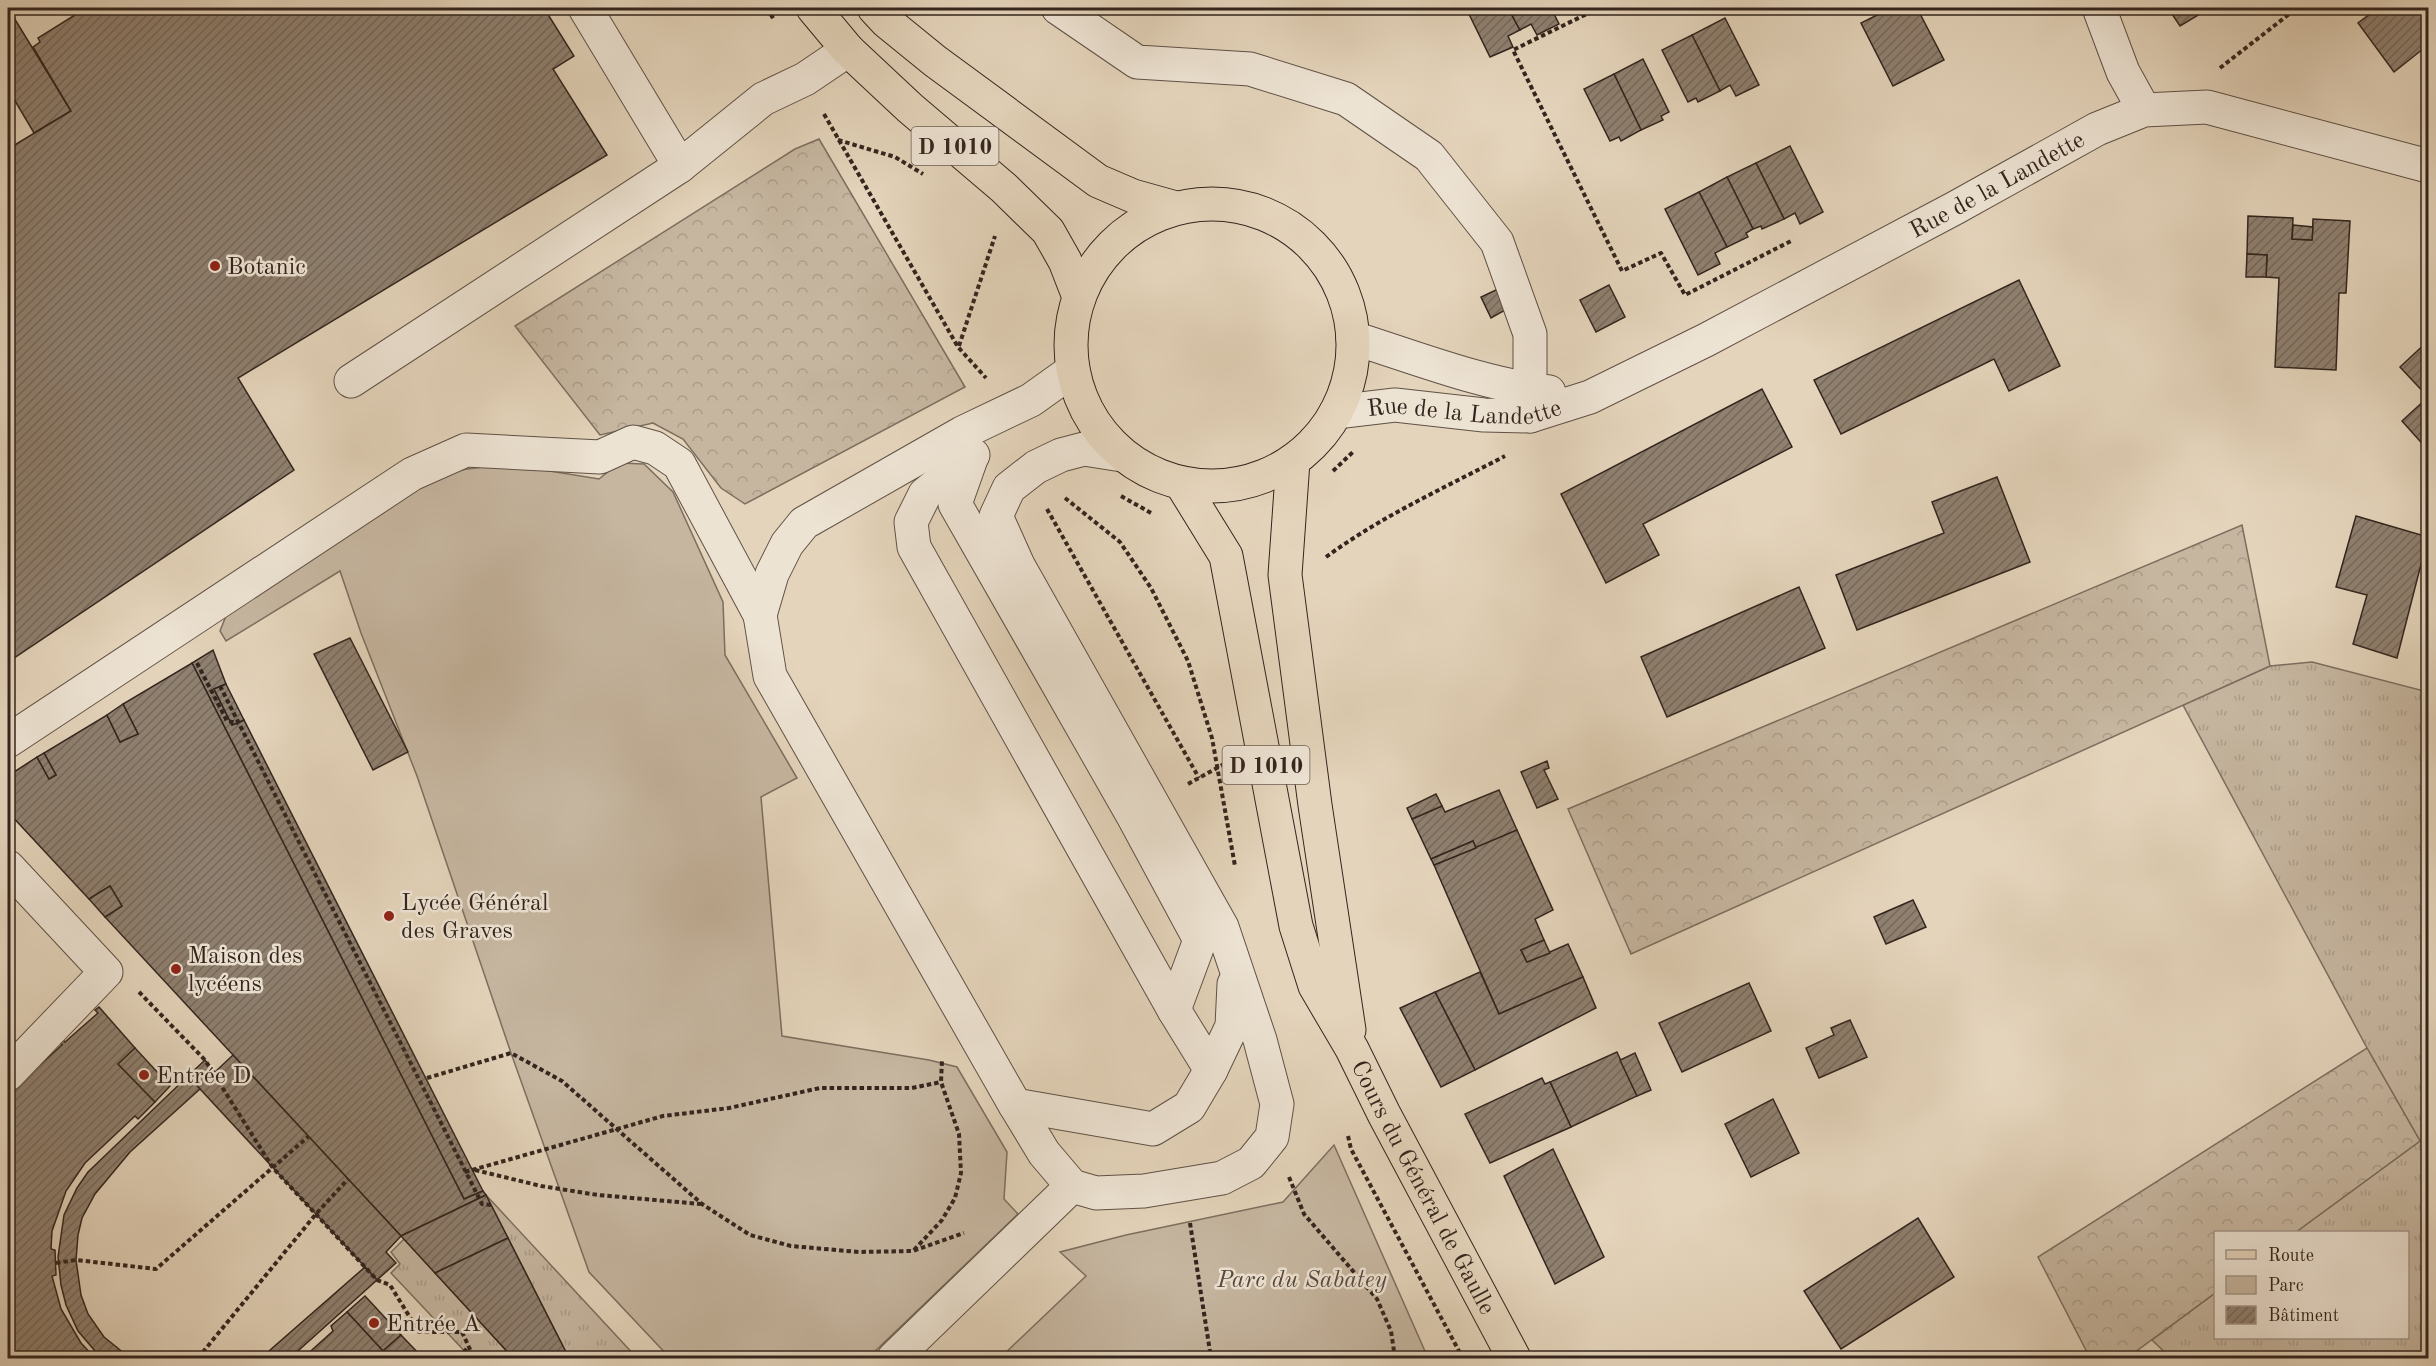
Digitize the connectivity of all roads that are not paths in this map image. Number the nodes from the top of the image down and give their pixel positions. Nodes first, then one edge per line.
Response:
1 (585, 8) edge
2 (813, 8) edge
3 (874, 8) edge
4 (1058, 8) edge
5 (2099, 8) edge
6 (848, 50) junction
7 (2144, 110) junction
8 (680, 166) junction
9 (2428, 166) edge
10 (1176, 208) junction
11 (1078, 297) junction
12 (1353, 338) junction
13 (1073, 370) junction
14 (351, 381) dead end
15 (1530, 403) junction
16 (1007, 412) junction
17 (1336, 412) junction
18 (973, 455) junction
19 (1122, 455) junction
20 (1293, 461) junction
21 (1181, 483) junction
22 (760, 615) junction
23 (8, 741) edge
24 (8, 867) edge
25 (1235, 967) junction
26 (1174, 1010) junction
27 (1352, 1048) junction
28 (1211, 1070) junction
29 (8, 1074) edge
30 (1015, 1105) junction
31 (1072, 1186) junction
32 (894, 1359) edge
33 (1514, 1359) edge

1 - 8 street
2 - 6 main road, D 1010
3 - 10 main road, D 1010
4 - 15 street
5 - 7 street
6 - 8 street
6 - 11 main road, D 1010
7 - 9 street, Rue de la Landette
7 - 15 street, Rue de la Landette
8 - 14 street
10 - 11 main road
10 - 12 main road
11 - 13 main road
12 - 15 street, Rue de la Landette
12 - 17 main road
13 - 16 street
13 - 19 main road
15 - 17 street, Rue de la Landette
16 - 18 street
16 - 22 street
17 - 20 main road
18 - 26 street
18 - 26 street
19 - 21 main road
19 - 25 street
20 - 21 main road
20 - 27 main road, Cours du Général de Gaulle / D 1010
21 - 27 main road, Cours du Général de Gaulle / D 1010
22 - 23 street
22 - 30 street
24 - 29 street
25 - 28 street
25 - 31 street
26 - 28 street
27 - 33 main road, Cours du Général de Gaulle / D 1010
28 - 30 street
30 - 31 street
31 - 32 street

